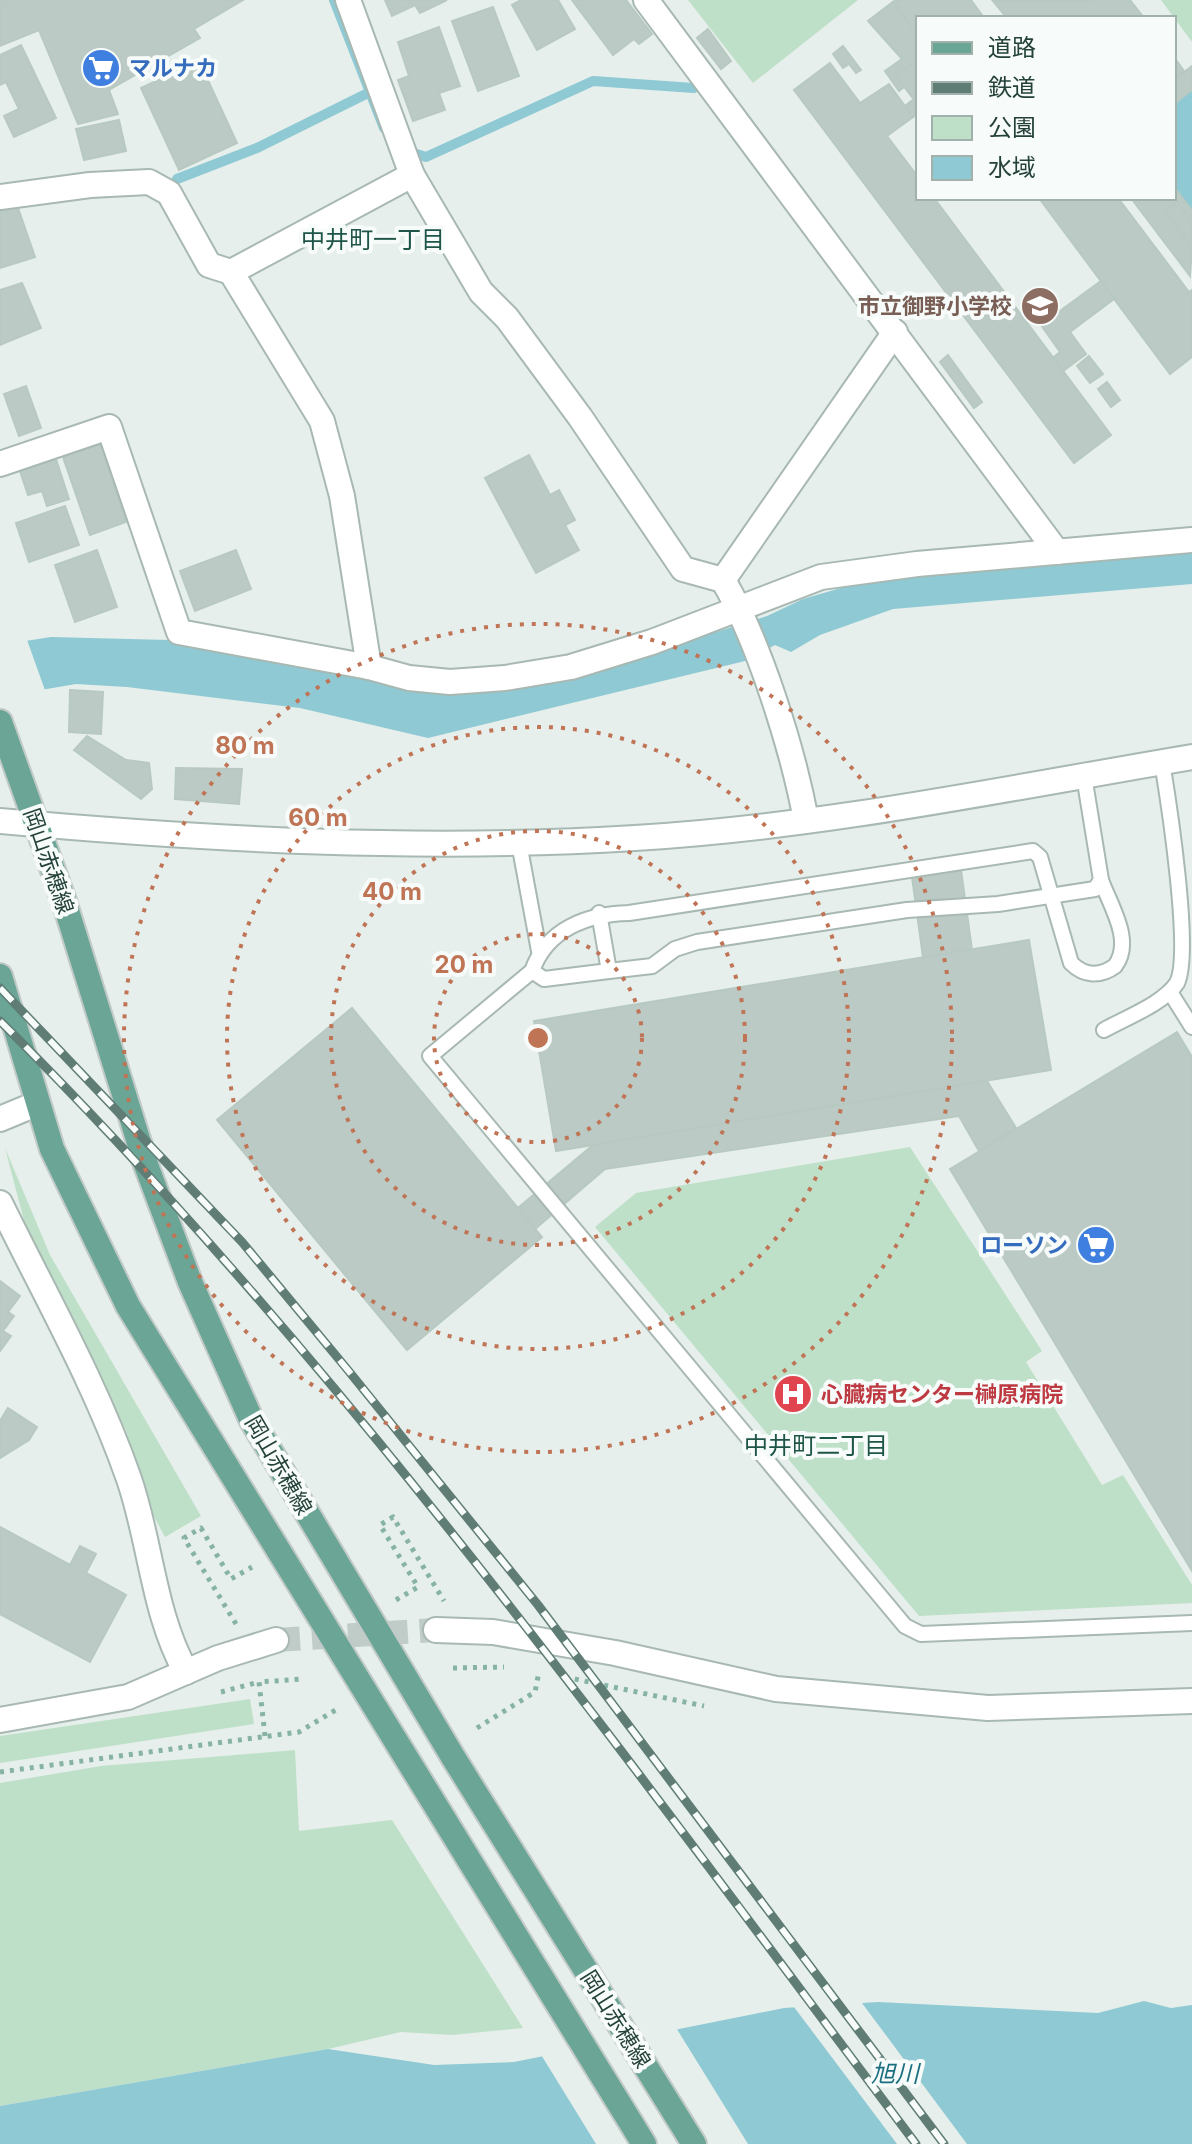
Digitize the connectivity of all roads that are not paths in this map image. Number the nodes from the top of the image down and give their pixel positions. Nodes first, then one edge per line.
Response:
1 (348, 0) edge
2 (646, 0) edge
3 (412, 175) junction
4 (0, 197) edge
5 (231, 272) junction
6 (895, 332) junction
7 (0, 464) edge
8 (1192, 540) edge
9 (1057, 552) junction
10 (723, 580) junction
11 (742, 615) junction
12 (369, 667) junction
13 (0, 722) edge
14 (1192, 757) edge
15 (1162, 762) junction
16 (1084, 776) junction
17 (806, 820) junction
18 (0, 821) edge
19 (36, 824) junction
20 (519, 843) junction
21 (1101, 880) junction
22 (1051, 894) junction
23 (599, 913) junction
24 (539, 951) junction
25 (532, 971) junction
26 (609, 971) junction
27 (0, 976) edge
28 (1170, 992) junction
29 (1192, 1027) edge
30 (1104, 1030) dead end
31 (36, 1104) junction
32 (0, 1119) edge
33 (0, 1203) edge
34 (1192, 1623) edge
35 (436, 1630) tunnel mouth
36 (276, 1640) tunnel mouth
37 (186, 1672) junction
38 (1192, 1701) edge
39 (0, 1720) edge
40 (644, 2144) edge
41 (694, 2144) edge

1 - 3 street
2 - 6 street
3 - 5 street
3 - 10 street
4 - 5 street
5 - 12 street
6 - 9 street
6 - 10 street
7 - 12 street
8 - 9 street
9 - 11 street
10 - 11 street
11 - 12 street
11 - 17 street
13 - 19 main road, 岡山赤穂線
14 - 15 street
15 - 16 street
15 - 28 lane
16 - 17 street
16 - 21 lane
17 - 20 street
18 - 19 street
19 - 20 street
19 - 41 main road, 岡山赤穂線
20 - 24 lane
21 - 22 lane
21 - 22 lane
22 - 23 lane
22 - 26 lane
23 - 24 lane
23 - 26 lane
24 - 25 lane
25 - 26 lane
25 - 34 lane
27 - 31 main road, 岡山赤穂線
28 - 29 lane
28 - 30 lane
31 - 32 street
31 - 40 main road, 岡山赤穂線
33 - 37 street
35 - 38 street
36 - 37 street
37 - 39 street

